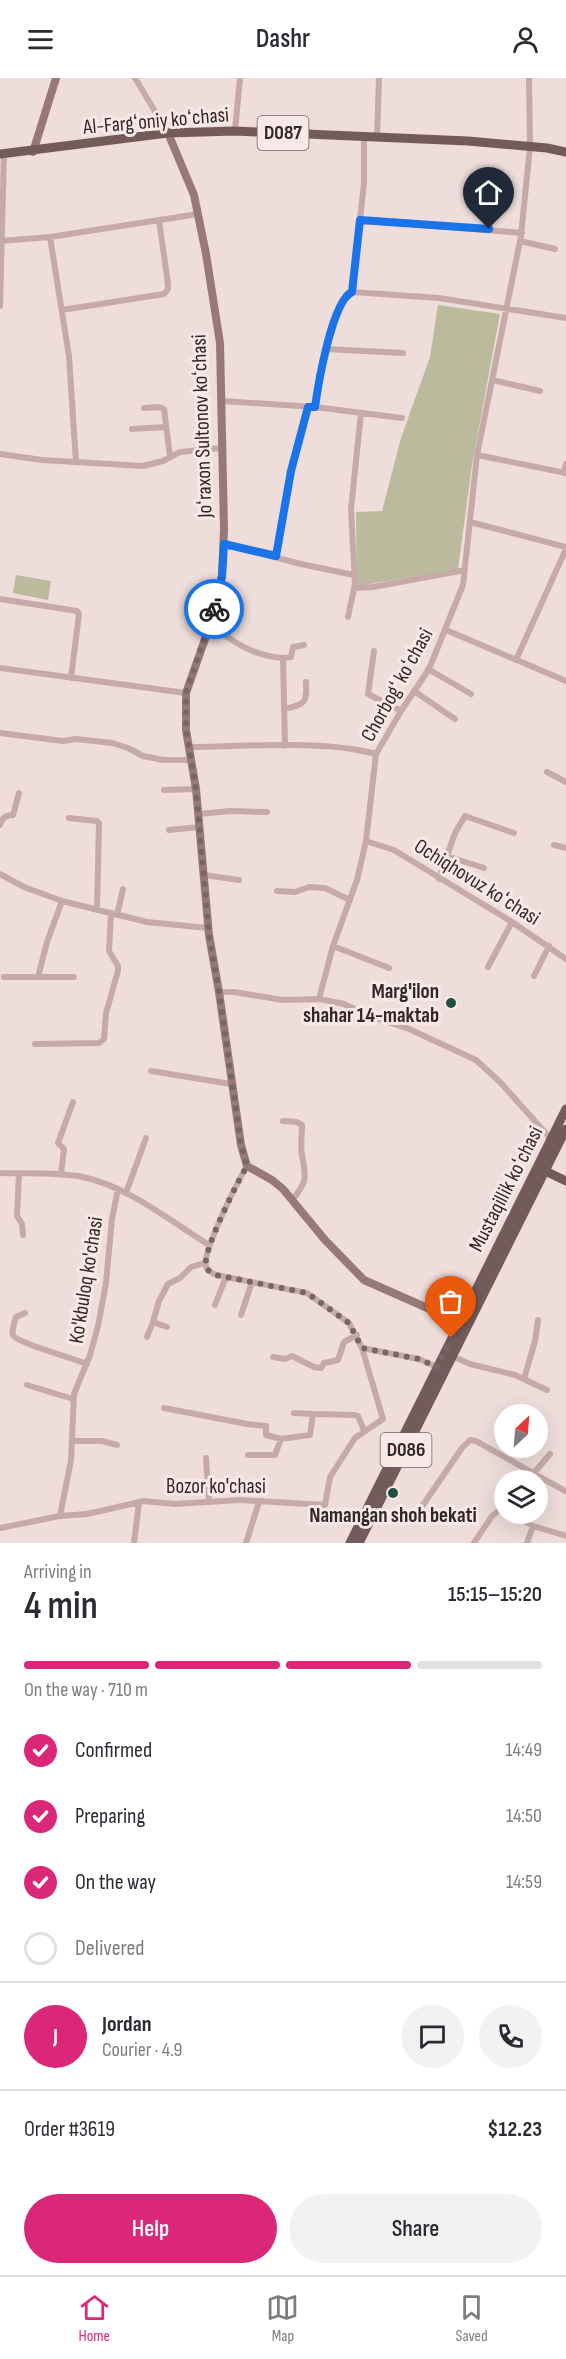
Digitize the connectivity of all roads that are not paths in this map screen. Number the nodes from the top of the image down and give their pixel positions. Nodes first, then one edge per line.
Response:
1 (56, 78) edge
2 (135, 78) edge
3 (240, 78) edge
4 (379, 78) edge
5 (529, 78) edge
6 (235, 131) junction
7 (168, 133) junction
8 (364, 137) junction
9 (377, 137) junction
10 (530, 146) junction
11 (33, 152) junction
12 (566, 152) edge
13 (2, 154) edge
14 (198, 213) junction
15 (159, 220) junction
16 (360, 220) junction
17 (522, 233) junction
18 (50, 237) junction
19 (1, 241) edge
20 (520, 241) junction
21 (555, 249) dead end
22 (352, 292) junction
23 (0, 306) edge
24 (62, 309) junction
25 (506, 309) junction
26 (566, 318) edge
27 (326, 349) junction
28 (403, 353) dead end
29 (492, 380) junction
30 (540, 391) dead end
31 (222, 401) junction
32 (312, 407) junction
33 (144, 408) dead end
34 (361, 413) junction
35 (402, 418) dead end
36 (166, 427) junction
37 (132, 429) dead end
38 (221, 448) junction
39 (0, 454) edge
40 (477, 455) junction
41 (170, 457) junction
42 (76, 462) junction
43 (566, 464) edge
44 (565, 473) edge
45 (470, 522) junction
46 (224, 544) junction
47 (566, 548) edge
48 (276, 556) junction
49 (465, 570) junction
50 (354, 575) junction
51 (354, 588) junction
52 (0, 599) edge
53 (348, 617) dead end
54 (210, 625) junction
55 (446, 630) junction
56 (304, 645) dead end
57 (374, 651) dead end
58 (283, 658) junction
59 (516, 660) junction
60 (0, 668) edge
61 (428, 669) junction
62 (71, 678) junction
63 (566, 681) edge
64 (306, 682) dead end
65 (414, 691) junction
66 (186, 693) junction
67 (471, 694) dead end
68 (284, 709) junction
69 (401, 711) junction
70 (456, 719) dead end
71 (0, 733) edge
72 (285, 746) junction
73 (188, 747) junction
74 (376, 754) junction
75 (191, 760) junction
76 (547, 772) dead end
77 (566, 782) edge
78 (196, 789) junction
79 (164, 790) dead end
80 (19, 793) dead end
81 (267, 812) dead end
82 (199, 814) junction
83 (69, 818) dead end
84 (0, 825) edge
85 (200, 827) junction
86 (170, 830) dead end
87 (514, 833) dead end
88 (366, 841) junction
89 (554, 845) dead end
90 (566, 848) edge
91 (447, 856) junction
92 (484, 868) dead end
93 (0, 874) edge
94 (204, 875) junction
95 (439, 879) junction
96 (239, 880) dead end
97 (123, 889) dead end
98 (277, 891) dead end
99 (350, 900) junction
100 (62, 901) junction
101 (97, 910) junction
102 (114, 915) junction
103 (512, 922) junction
104 (208, 928) junction
105 (333, 946) junction
106 (549, 946) junction
107 (565, 957) edge
108 (488, 967) dead end
109 (389, 968) dead end
110 (534, 976) dead end
111 (4, 977) dead end
112 (38, 977) junction
113 (74, 977) dead end
114 (219, 992) junction
115 (319, 999) junction
116 (35, 1044) dead end
117 (152, 1071) dead end
118 (231, 1084) junction
119 (73, 1102) dead end
120 (566, 1109) edge
121 (283, 1121) dead end
122 (566, 1129) edge
123 (146, 1138) dead end
124 (551, 1139) junction
125 (247, 1166) junction
126 (541, 1169) junction
127 (0, 1173) edge
128 (19, 1174) junction
129 (61, 1174) junction
130 (566, 1181) edge
131 (118, 1189) junction
132 (126, 1193) junction
133 (292, 1200) junction
134 (23, 1236) dead end
135 (209, 1245) junction
136 (204, 1263) junction
137 (226, 1277) junction
138 (252, 1282) junction
139 (214, 1305) dead end
140 (25, 1313) dead end
141 (241, 1316) dead end
142 (538, 1320) dead end
143 (153, 1322) junction
144 (459, 1322) junction
145 (166, 1327) dead end
146 (357, 1335) junction
147 (147, 1337) dead end
148 (362, 1348) junction
149 (452, 1356) junction
150 (273, 1357) dead end
151 (87, 1364) junction
152 (437, 1367) junction
153 (524, 1379) junction
154 (27, 1385) dead end
155 (547, 1390) dead end
156 (73, 1399) junction
157 (164, 1408) dead end
158 (294, 1413) dead end
159 (313, 1414) junction
160 (364, 1430) junction
161 (280, 1439) junction
162 (72, 1441) junction
163 (117, 1444) dead end
164 (550, 1454) dead end
165 (248, 1455) dead end
166 (206, 1458) dead end
167 (524, 1470) edge
168 (540, 1470) edge
169 (548, 1483) edge
170 (565, 1491) edge
171 (139, 1502) junction
172 (209, 1502) junction
173 (259, 1503) junction
174 (376, 1509) junction
175 (494, 1514) edge
176 (60, 1516) junction
177 (530, 1524) edge
178 (533, 1526) junction
179 (0, 1528) edge
180 (566, 1536) edge
181 (134, 1543) edge
182 (246, 1543) edge
183 (350, 1543) edge
184 (359, 1543) edge
185 (474, 1543) edge
186 (527, 1543) edge

1 - 11 street
2 - 7 street
3 - 6 street
4 - 9 street
5 - 10 street
6 - 7 main road, Al-Fargʻoniy koʻchasi / D087
6 - 8 main road, Al-Fargʻoniy koʻchasi / D087
7 - 11 main road, Al-Fargʻoniy koʻchasi / D087
7 - 14 street, Joʻraxon Sultonov koʻchasi
8 - 9 main road, Al-Fargʻoniy koʻchasi / D087
8 - 16 street
9 - 10 main road, Al-Fargʻoniy koʻchasi / D087
10 - 12 main road, Al-Fargʻoniy koʻchasi / D087
10 - 17 street
11 - 13 main road, Al-Fargʻoniy koʻchasi / D087
13 - 19 street
14 - 15 street
14 - 31 street, Joʻraxon Sultonov koʻchasi
15 - 18 street
15 - 24 street
16 - 17 street
16 - 22 street
17 - 20 street
18 - 19 street
18 - 24 street
19 - 23 street
20 - 21 street
20 - 25 street
22 - 25 street
22 - 27 street
24 - 42 street
25 - 26 street
25 - 29 street, Chorbogʻ koʻchasi
27 - 28 street
27 - 32 street
29 - 30 street
29 - 40 street, Chorbogʻ koʻchasi
31 - 32 street
31 - 38 street, Joʻraxon Sultonov koʻchasi
32 - 34 street
32 - 48 street
33 - 36 street
34 - 35 street
34 - 50 street
36 - 37 street
36 - 41 street
38 - 41 street
38 - 46 street, Joʻraxon Sultonov koʻchasi
39 - 42 street
40 - 44 street
40 - 45 street, Chorbogʻ koʻchasi
41 - 42 street
43 - 44 street
45 - 47 street
45 - 49 street, Chorbogʻ koʻchasi
46 - 48 street
46 - 54 street, Joʻraxon Sultonov koʻchasi
47 - 59 street
48 - 50 street
49 - 51 street
49 - 55 street, Chorbogʻ koʻchasi
50 - 51 street
51 - 53 street
52 - 62 street
54 - 58 street
54 - 66 street, Joʻraxon Sultonov koʻchasi
55 - 59 street
55 - 61 street, Chorbogʻ koʻchasi
56 - 58 street
57 - 69 street
58 - 68 street
59 - 63 street
60 - 62 street
61 - 65 street, Chorbogʻ koʻchasi
61 - 67 street
62 - 66 street
64 - 68 street
65 - 69 street, Chorbogʻ koʻchasi
65 - 70 street
66 - 73 street, Joʻraxon Sultonov koʻchasi
68 - 72 street
69 - 74 street, Chorbogʻ koʻchasi
71 - 75 street
72 - 73 street
72 - 74 street
73 - 75 street, Joʻraxon Sultonov koʻchasi
74 - 88 street, Chorbogʻ koʻchasi
75 - 78 street, Joʻraxon Sultonov koʻchasi
76 - 77 street
78 - 79 street
78 - 82 street, Joʻraxon Sultonov koʻchasi
80 - 84 street
81 - 82 street
82 - 85 street, Joʻraxon Sultonov koʻchasi
83 - 101 street
85 - 86 street
85 - 94 street, Joʻraxon Sultonov koʻchasi
87 - 91 street
88 - 95 street, Ochiqhovuz koʻchasi
88 - 99 street, Chorbogʻ koʻchasi
89 - 90 street
91 - 92 street
91 - 95 street
93 - 100 street
94 - 96 street
94 - 104 street, Joʻraxon Sultonov koʻchasi
95 - 103 street, Ochiqhovuz koʻchasi
97 - 102 street
98 - 99 street
99 - 105 street, Chorbogʻ koʻchasi
100 - 101 street
100 - 112 street
101 - 102 street
102 - 104 street
102 - 116 street
103 - 106 street, Ochiqhovuz koʻchasi
103 - 108 street
104 - 114 street, Joʻraxon Sultonov koʻchasi
105 - 109 street
105 - 115 street, Chorbogʻ koʻchasi
106 - 107 street, Ochiqhovuz koʻchasi
106 - 110 street
111 - 112 street
112 - 113 street
114 - 115 street
114 - 118 street, Joʻraxon Sultonov koʻchasi
115 - 124 street
117 - 118 street
118 - 125 street, Joʻraxon Sultonov koʻchasi
119 - 129 street
120 - 124 main road, Mustaqillik koʻchasi / D086
121 - 133 street
122 - 126 main road, Mustaqillik koʻchasi / D086
123 - 132 street
124 - 126 main road, Mustaqillik koʻchasi / D086
125 - 133 street
125 - 135 street
126 - 130 main road
126 - 144 main road, Mustaqillik koʻchasi / D086
126 - 149 main road, Mustaqillik koʻchasi / D086
127 - 128 street
128 - 129 street
128 - 134 street
129 - 131 street
131 - 132 street
131 - 151 street, Ko'kbuloq ko'chasi
132 - 135 street
133 - 144 street
135 - 136 street
136 - 137 street
136 - 143 street
137 - 138 street
137 - 139 street
138 - 141 street
138 - 146 street
140 - 151 street
142 - 153 street
143 - 145 street
143 - 147 street
144 - 152 main road, Mustaqillik koʻchasi / D086
146 - 148 street
146 - 150 street
148 - 152 street
148 - 160 street, Bozor ko'chasi
149 - 153 street
149 - 174 main road, Mustaqillik koʻchasi / D086
151 - 156 street, Ko'kbuloq ko'chasi
152 - 183 main road, Mustaqillik koʻchasi / D086
153 - 155 street
154 - 156 street
156 - 162 street, Ko'kbuloq ko'chasi
157 - 161 street
158 - 159 street
159 - 160 street
159 - 161 street
160 - 173 street, Bozor ko'chasi
161 - 165 street
162 - 163 street
162 - 176 street, Ko'kbuloq ko'chasi
164 - 168 street
166 - 172 street
167 - 174 street
169 - 170 street
171 - 172 street, Bozor ko'chasi
171 - 176 street, Bozor ko'chasi
171 - 181 street
172 - 173 street, Bozor ko'chasi
173 - 182 street
174 - 184 main road, Mustaqillik koʻchasi / D086
175 - 185 street
176 - 179 street, Bozor ko'chasi
177 - 178 street
178 - 180 street
178 - 186 street

